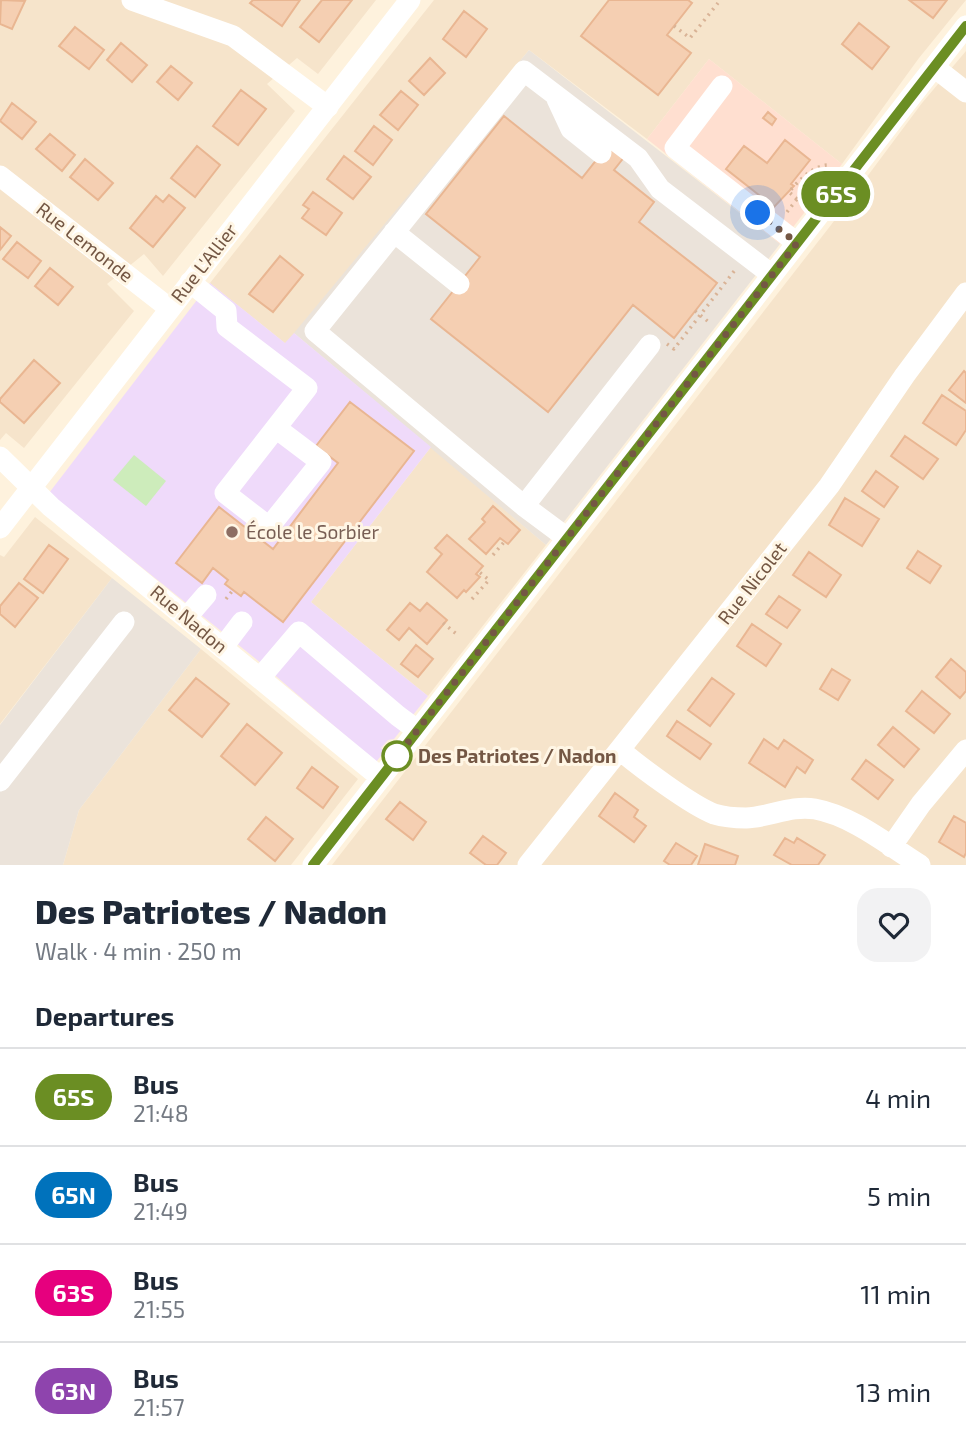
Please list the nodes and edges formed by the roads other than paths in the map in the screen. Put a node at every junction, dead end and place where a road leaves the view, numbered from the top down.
1 (132, 0) edge
2 (410, 0) edge
3 (966, 26) edge
4 (934, 68) junction
5 (722, 86) dead end
6 (966, 92) edge
7 (556, 95) junction
8 (328, 107) junction
9 (601, 153) dead end
10 (0, 176) edge
11 (394, 232) junction
12 (797, 243) junction
13 (772, 275) junction
14 (190, 282) junction
15 (459, 284) dead end
16 (966, 293) edge
17 (169, 308) junction
18 (656, 342) road end
19 (276, 428) junction
20 (0, 457) edge
21 (31, 488) junction
22 (524, 506) junction
23 (0, 528) edge
24 (567, 538) junction
25 (206, 595) dead end
26 (187, 617) junction
27 (124, 622) dead end
28 (242, 622) dead end
29 (223, 647) junction
30 (260, 678) junction
31 (417, 730) junction
32 (620, 750) junction
33 (966, 750) edge
34 (380, 778) junction
35 (0, 781) edge
36 (891, 847) junction
37 (915, 864) edge
38 (313, 865) edge
39 (528, 865) edge

1 - 8 street
2 - 8 street, Rue L'Allier
3 - 4 street
4 - 6 street
4 - 12 street
5 - 12 street
7 - 9 street
7 - 11 street
7 - 13 street
8 - 14 street, Rue L'Allier
10 - 17 street, Rue Lemonde
11 - 15 street
11 - 22 street
12 - 13 street
13 - 24 street
14 - 17 street, Rue L'Allier
14 - 19 street
16 - 32 street, Rue Nicolet
17 - 21 street, Rue L'Allier
18 - 22 street
19 - 19 street
20 - 21 street, Rue Nadon
21 - 23 street, Rue L'Allier
21 - 26 street, Rue Nadon
22 - 24 street
24 - 31 street
25 - 26 street
26 - 29 street, Rue Nadon
27 - 35 street
28 - 29 street
29 - 30 street, Rue Nadon
30 - 31 street
30 - 34 street, Rue Nadon
31 - 34 street
32 - 36 street
32 - 39 street, Rue Nicolet
33 - 36 street
34 - 38 street
36 - 37 street

